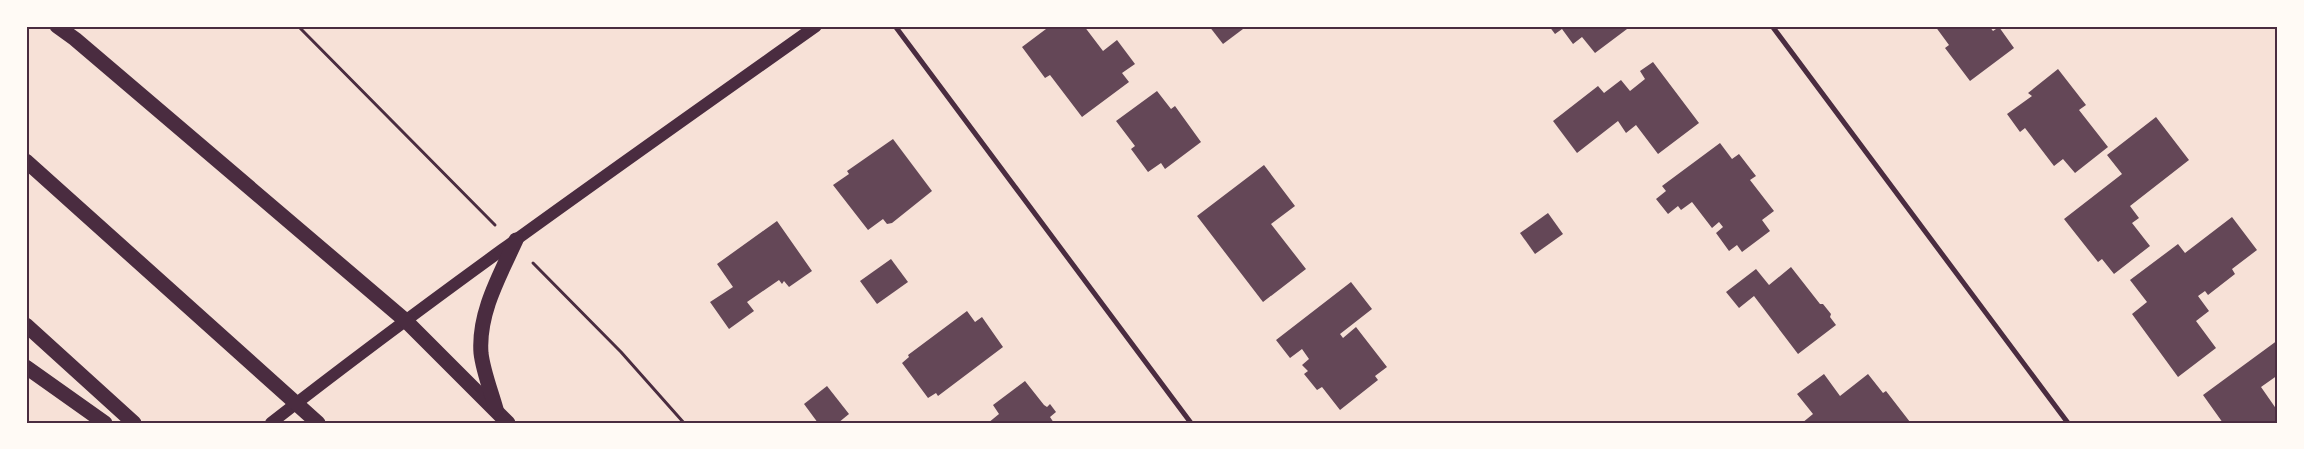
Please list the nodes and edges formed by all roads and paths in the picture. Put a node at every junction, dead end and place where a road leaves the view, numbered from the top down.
1 (57, 26) edge
2 (298, 26) edge
3 (816, 26) edge
4 (895, 26) edge
5 (1772, 26) edge
6 (26, 161) edge
7 (502, 232) dead end
8 (516, 240) junction
9 (530, 260) dead end
10 (406, 321) junction
11 (26, 325) edge
12 (26, 367) edge
13 (496, 411) junction
14 (105, 423) edge
15 (134, 423) edge
16 (271, 423) edge
17 (318, 423) edge
18 (508, 423) edge
19 (684, 423) edge
20 (1191, 423) edge
21 (2068, 423) edge

1 - 10 highway
2 - 7 path
3 - 8 main road
4 - 20 street
5 - 21 street
6 - 17 highway
8 - 10 main road
8 - 13 highway
9 - 19 path
10 - 13 highway
10 - 16 main road
11 - 15 highway
12 - 14 highway
13 - 18 highway

